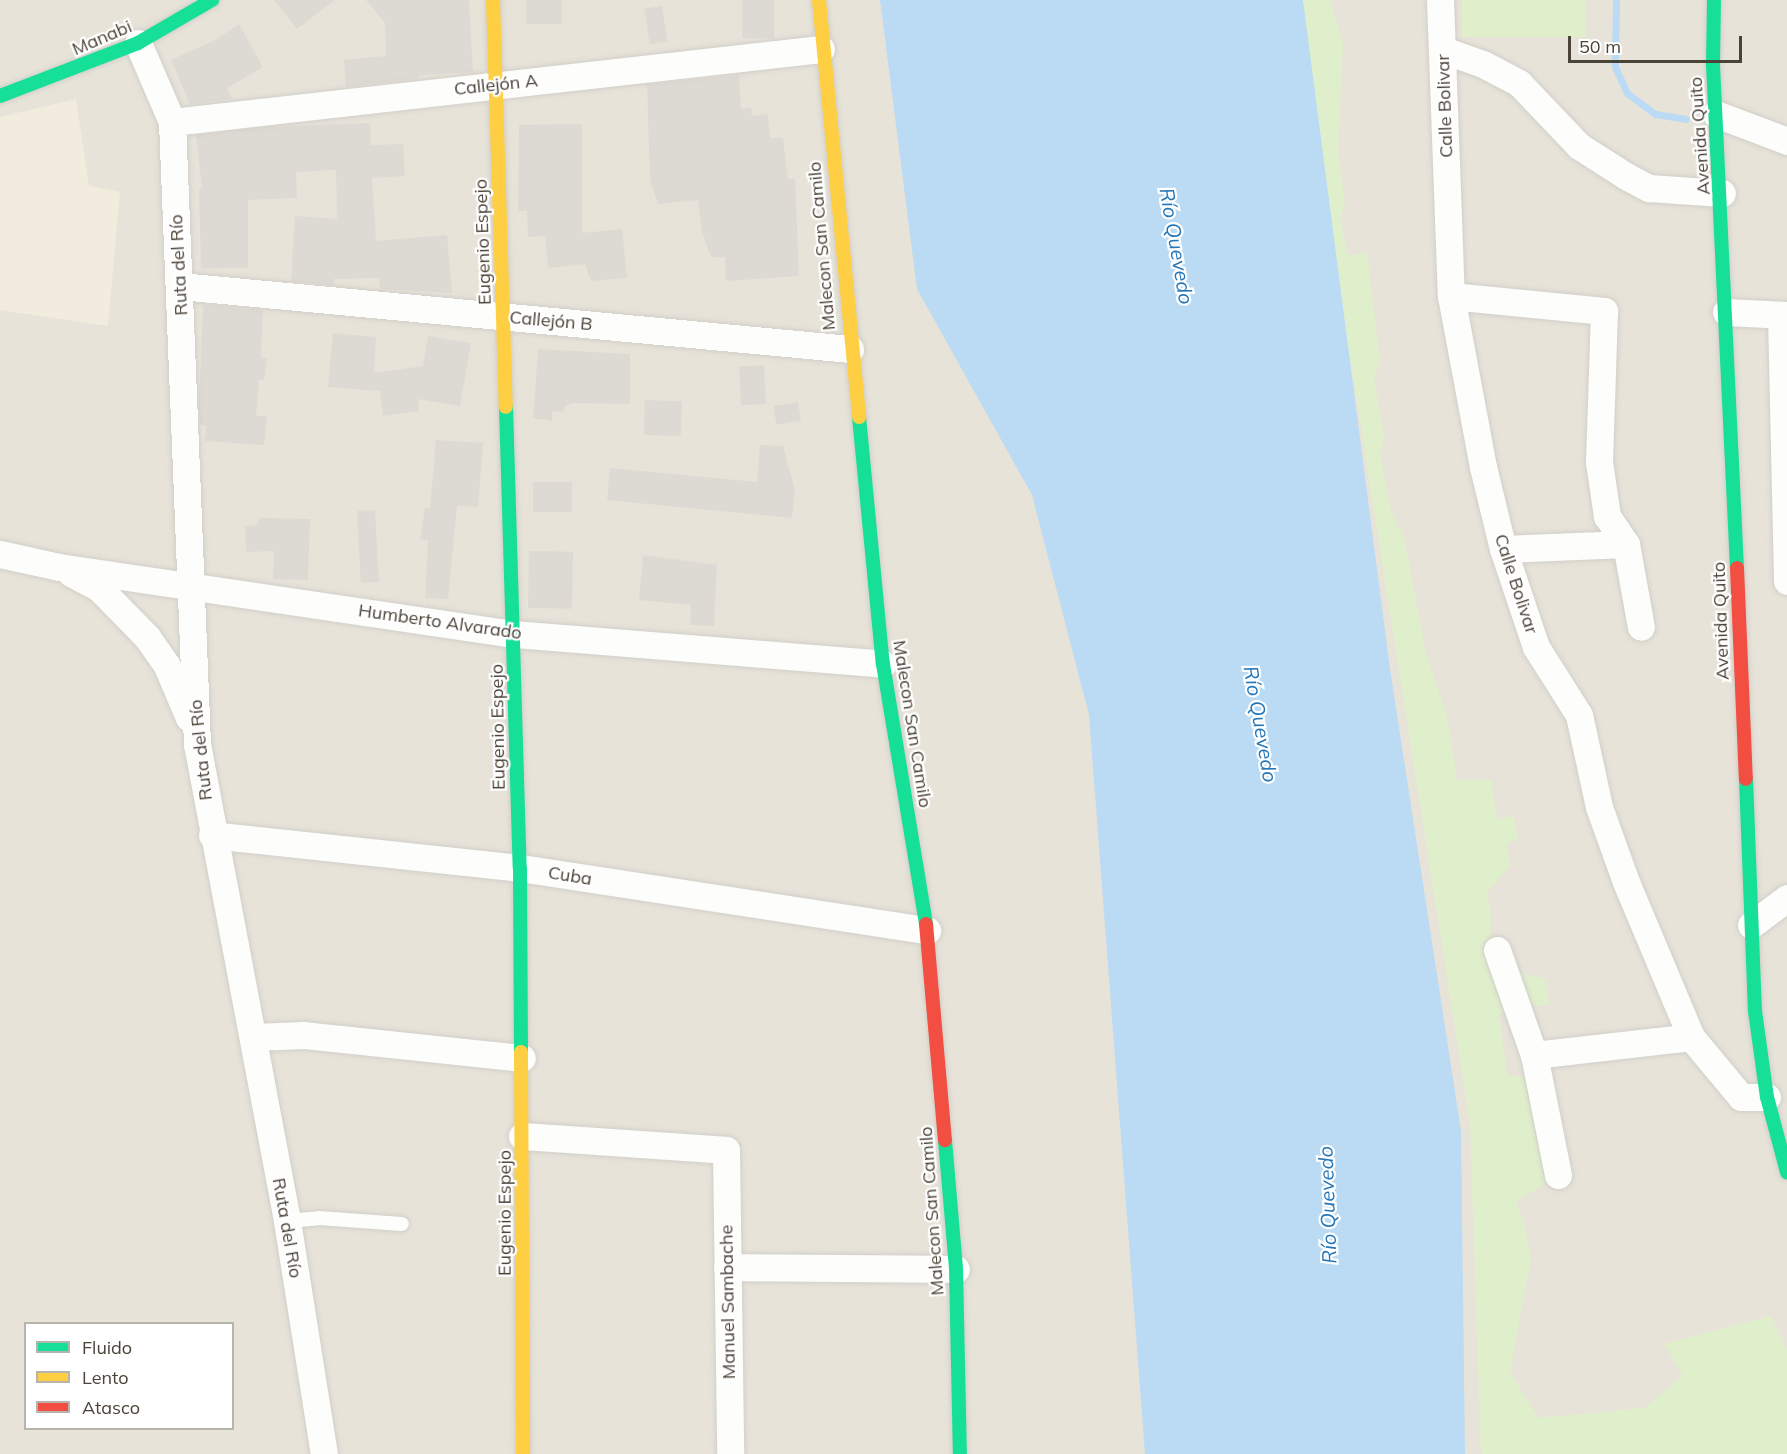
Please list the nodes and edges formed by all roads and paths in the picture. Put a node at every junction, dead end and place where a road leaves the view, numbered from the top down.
1 (212, 0) edge
2 (493, 0) edge
3 (819, 0) edge
4 (1440, 0) edge
5 (1700, 0) edge
6 (1714, 0) edge
7 (138, 43) junction
8 (821, 49) junction
9 (1443, 50) junction
10 (1713, 65) junction
11 (497, 86) junction
12 (0, 96) edge
13 (1716, 114) junction
14 (172, 122) junction
15 (1787, 141) edge
16 (1722, 193) junction
17 (180, 286) junction
18 (1451, 296) junction
19 (1726, 312) junction
20 (1784, 315) edge
21 (503, 317) junction
22 (850, 349) junction
23 (1626, 544) junction
24 (1503, 549) junction
25 (0, 554) edge
26 (59, 567) junction
27 (1787, 580) edge
28 (190, 585) junction
29 (1641, 627) dead end
30 (514, 634) junction
31 (883, 664) junction
32 (197, 744) junction
33 (212, 836) junction
34 (519, 868) junction
35 (1787, 897) edge
36 (1751, 925) junction
37 (927, 930) junction
38 (1497, 950) dead end
39 (253, 1037) junction
40 (1691, 1037) junction
41 (1534, 1055) junction
42 (522, 1058) junction
43 (1767, 1097) junction
44 (522, 1136) junction
45 (1787, 1172) edge
46 (1558, 1175) dead end
47 (287, 1221) junction
48 (402, 1224) dead end
49 (728, 1267) junction
50 (956, 1269) junction
51 (324, 1454) edge
52 (523, 1454) edge
53 (730, 1454) edge
54 (960, 1454) edge

1 - 7 main road, Manabi
2 - 11 main road, Eugenio Espejo
3 - 8 main road, Malecon San Camilo
4 - 9 street, Calle Bolivar
5 - 10 main road, Avenida Quito
6 - 10 main road, Avenida Quito
7 - 12 main road, Manabi
7 - 14 street, Ruta del Río
8 - 11 street, Callejón A
8 - 22 main road, Malecon San Camilo
9 - 16 street
9 - 18 street, Calle Bolivar
10 - 13 main road, Avenida Quito
11 - 14 street, Callejón A
11 - 21 main road, Eugenio Espejo
13 - 15 street
13 - 16 main road, Avenida Quito
14 - 17 street, Ruta del Río
16 - 19 main road, Avenida Quito
17 - 21 street, Callejón B
17 - 28 street, Ruta del Río
18 - 23 street
18 - 24 street, Calle Bolivar
19 - 20 street
19 - 36 main road, Avenida Quito
20 - 27 street
21 - 22 street, Callejón B
21 - 30 main road, Eugenio Espejo
22 - 31 main road, Malecon San Camilo
23 - 24 street
23 - 29 street
24 - 40 street, Calle Bolivar
25 - 26 street, Humberto Alvarado
26 - 28 street, Humberto Alvarado
26 - 32 street
28 - 30 street, Humberto Alvarado
28 - 32 street, Ruta del Río
30 - 31 street, Humberto Alvarado
30 - 34 main road, Eugenio Espejo
31 - 37 main road, Malecon San Camilo
32 - 33 street, Ruta del Río
33 - 34 street, Cuba
33 - 39 street, Ruta del Río
34 - 37 street, Cuba
34 - 42 main road, Eugenio Espejo
35 - 36 street
36 - 43 main road, Avenida Quito
37 - 50 main road, Malecon San Camilo
38 - 41 street
39 - 42 street
39 - 47 street, Ruta del Río
40 - 41 street
40 - 43 street, Calle Bolivar
41 - 46 street
42 - 44 main road, Eugenio Espejo
43 - 45 main road, Avenida Quito
44 - 49 street, Manuel Sambache
44 - 52 main road, Eugenio Espejo
47 - 48 lane
47 - 51 street, Ruta del Río
49 - 50 street
49 - 53 street, Manuel Sambache
50 - 54 main road, Malecon San Camilo

